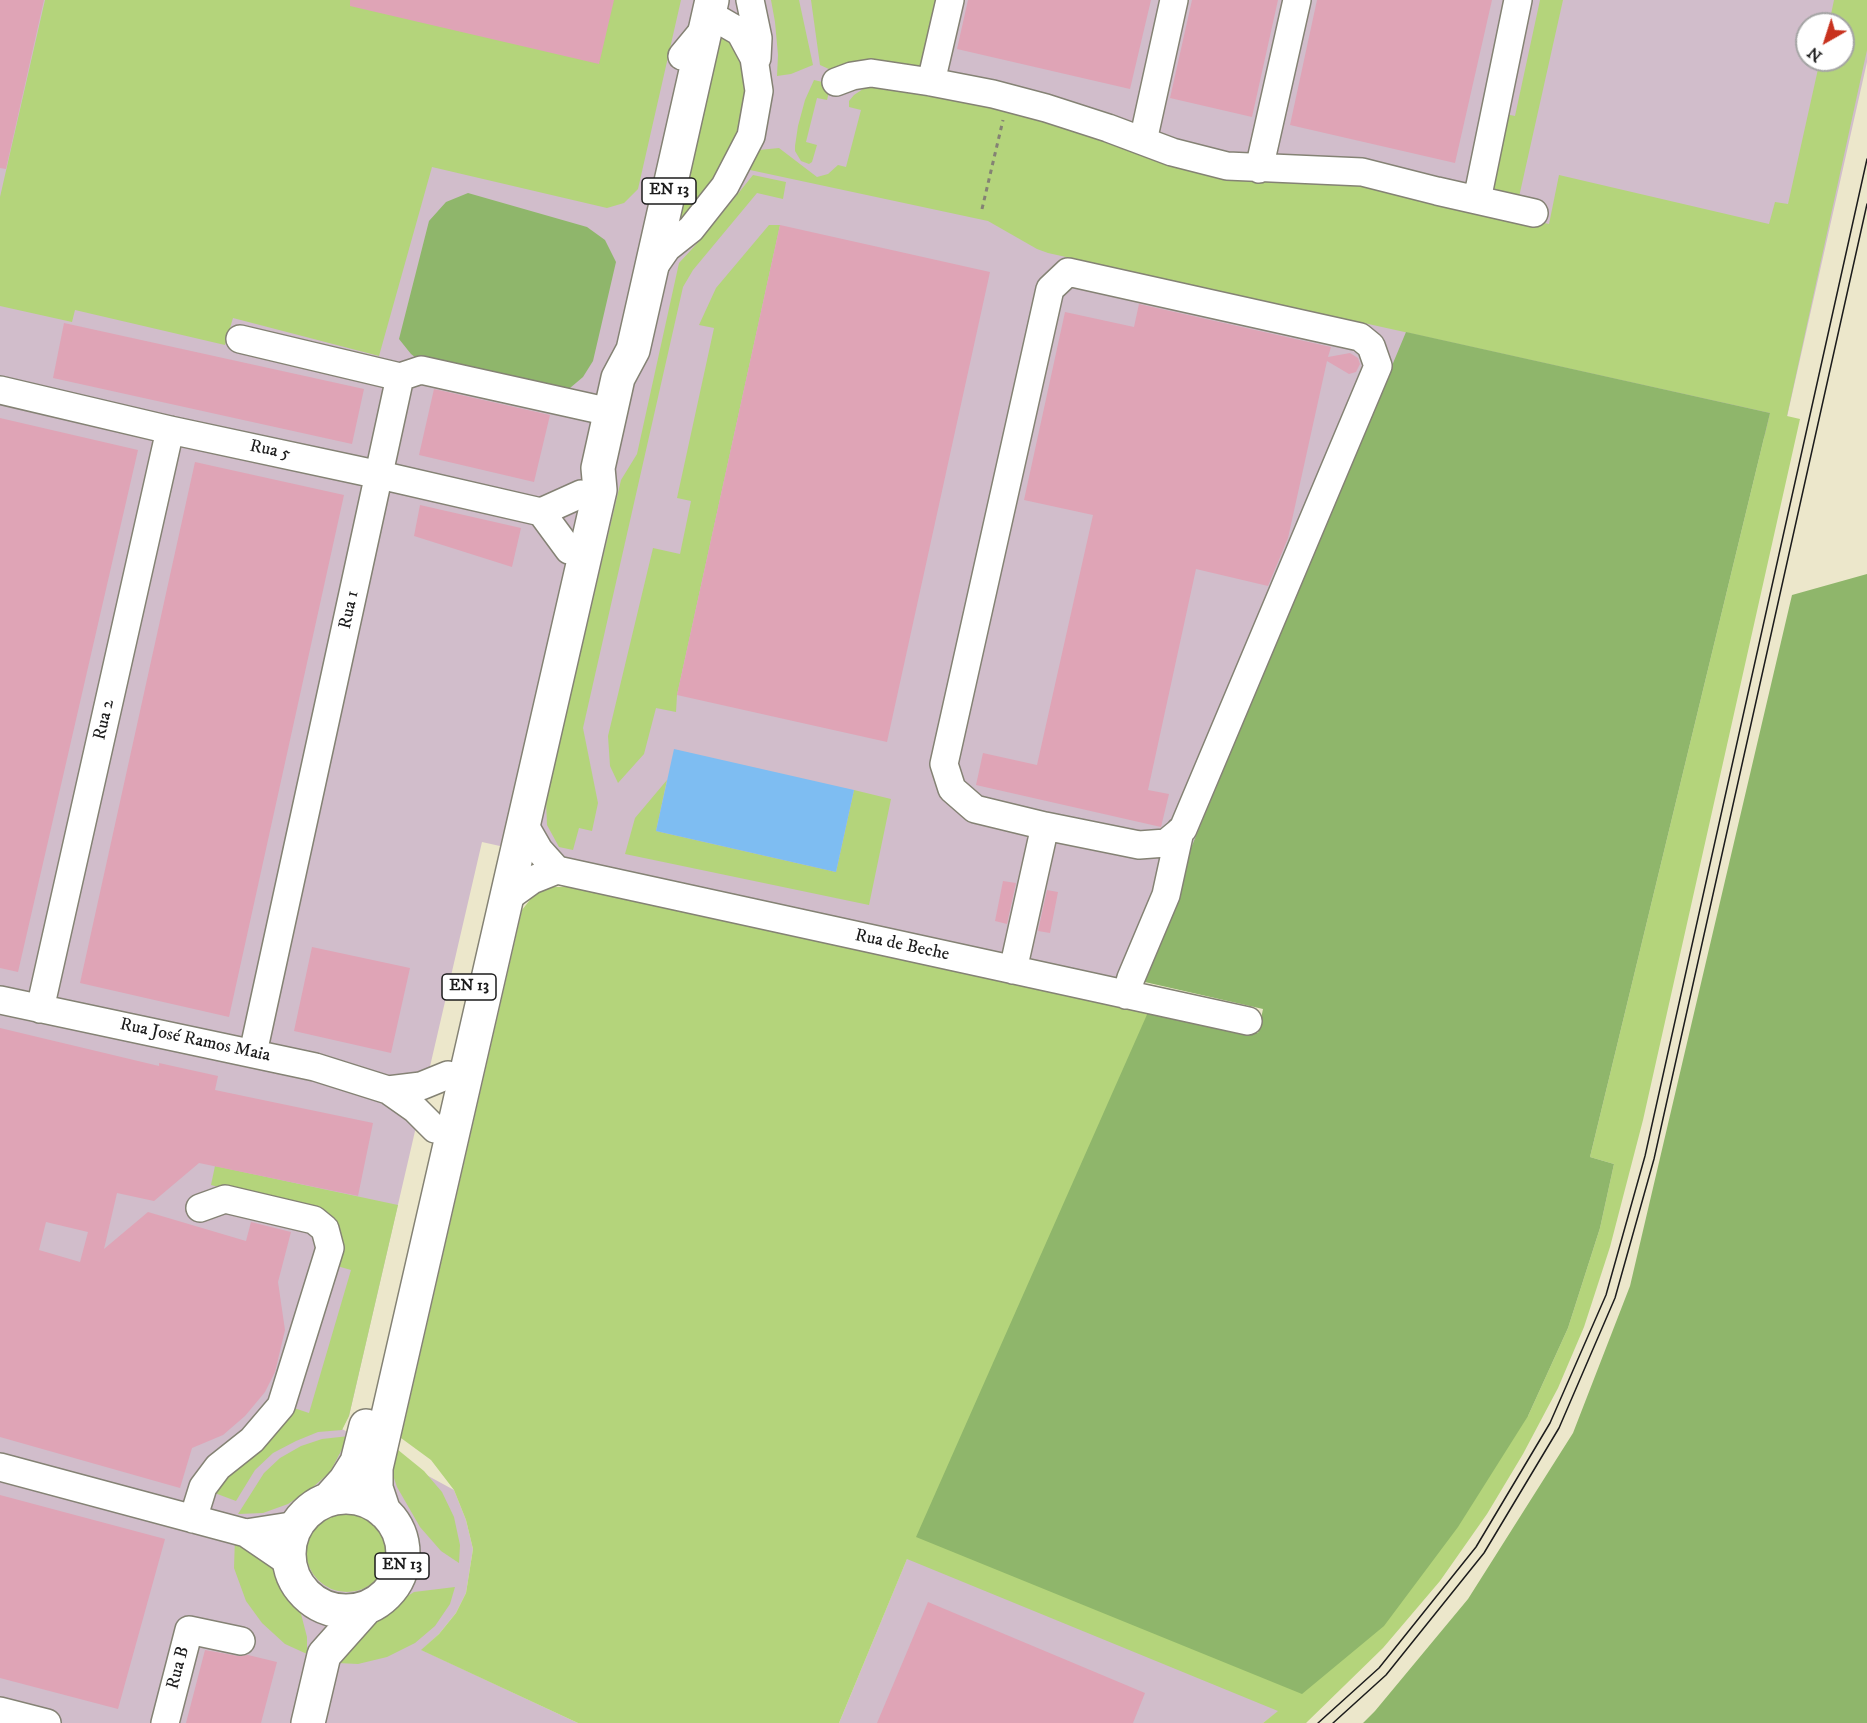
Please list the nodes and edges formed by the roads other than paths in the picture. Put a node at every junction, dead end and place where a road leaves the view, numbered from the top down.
1 (750, 0) edge
2 (950, 0) edge
3 (1174, 0) edge
4 (1297, 0) edge
5 (1518, 0) edge
6 (704, 9) edge
7 (757, 79) junction
8 (836, 82) dead end
9 (931, 82) junction
10 (1143, 141) junction
11 (1259, 169) junction
12 (1477, 200) junction
13 (1534, 213) dead end
14 (650, 272) junction
15 (240, 339) dead end
16 (400, 377) junction
17 (618, 378) junction
18 (0, 390) edge
19 (610, 412) junction
20 (170, 430) junction
21 (380, 475) junction
22 (590, 481) junction
23 (541, 512) junction
24 (569, 550) junction
25 (524, 824) junction
26 (1046, 826) junction
27 (1180, 831) junction
28 (557, 870) junction
29 (507, 898) junction
30 (1013, 970) junction
31 (1126, 995) junction
32 (0, 1000) edge
33 (40, 1010) junction
34 (1248, 1021) dead end
35 (253, 1053) junction
36 (448, 1075) junction
37 (388, 1090) junction
38 (435, 1129) junction
39 (200, 1208) dead end
40 (418, 1283) junction
41 (0, 1467) edge
42 (328, 1500) junction
43 (384, 1512) junction
44 (193, 1519) junction
45 (297, 1525) junction
46 (246, 1533) junction
47 (290, 1563) junction
48 (309, 1597) junction
49 (364, 1608) junction
50 (241, 1641) dead end
51 (324, 1655) junction
52 (0, 1711) edge
53 (47, 1723) edge
54 (165, 1723) edge
55 (309, 1723) edge

1 - 7 street
2 - 9 street
3 - 10 street
4 - 11 street
5 - 12 street
6 - 7 street
6 - 14 main road, EN 13
6 - 17 main road, EN 13
7 - 14 street
8 - 9 street
9 - 10 street
10 - 11 street
11 - 12 street
12 - 13 street
14 - 17 main road, EN 13
15 - 16 street
16 - 19 street
16 - 21 street, Rua 1
17 - 19 main road, EN 13
18 - 20 street, Rua 5
19 - 22 main road, EN 13
20 - 21 street, Rua 5
20 - 33 street, Rua 2
21 - 23 street, Rua 5
21 - 35 street, Rua 1
22 - 23 street
22 - 24 main road, EN 13
22 - 25 main road, EN 13
23 - 24 street
24 - 36 main road, EN 13
25 - 28 street
25 - 29 main road, EN 13
26 - 27 street
26 - 27 street
26 - 30 street
27 - 31 street
28 - 29 street
28 - 30 street, Rua de Beche
29 - 40 main road, EN 13
30 - 31 street, Rua de Beche
31 - 34 street, Rua de Beche
32 - 33 street, Rua José Ramos Maia
33 - 35 street, Rua José Ramos Maia
35 - 37 street, Rua José Ramos Maia
36 - 37 street, Rua José Ramos Maia
36 - 38 main road, EN 13
37 - 38 street, Rua José Ramos Maia
38 - 40 main road
38 - 42 main road, EN 13
39 - 44 street
40 - 43 main road, EN 13
41 - 44 street
42 - 43 main road
42 - 45 main road, EN 13
43 - 49 main road, EN 13
44 - 46 street
45 - 46 street
45 - 47 main road
46 - 47 street
47 - 48 main road, EN 13
48 - 49 main road
48 - 51 main road, EN 13
49 - 51 main road, EN 13
50 - 54 street, Rua B
51 - 55 main road, EN 13
52 - 53 street

